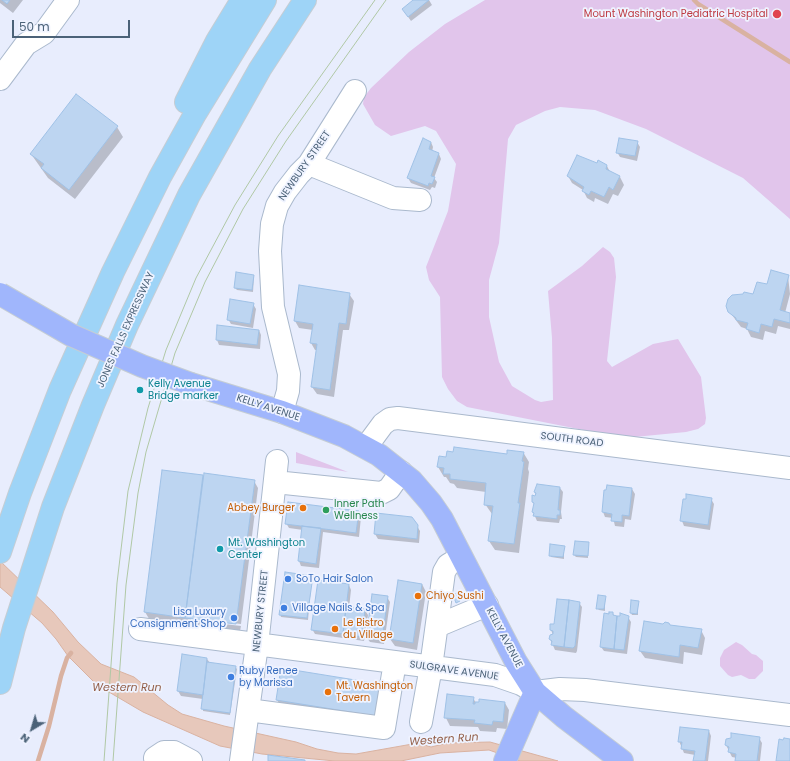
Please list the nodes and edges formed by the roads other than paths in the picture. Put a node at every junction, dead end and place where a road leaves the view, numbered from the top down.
1 (68, 0) edge
2 (242, 0) edge
3 (265, 0) edge
4 (305, 0) edge
5 (0, 79) edge
6 (355, 91) dead end
7 (309, 164) junction
8 (420, 200) dead end
9 (134, 229) junction
10 (0, 294) edge
11 (282, 412) junction
12 (366, 447) junction
13 (277, 461) dead end
14 (790, 468) edge
15 (401, 472) junction
16 (275, 482) junction
17 (2, 545) edge
18 (461, 557) junction
19 (487, 605) junction
20 (437, 626) junction
21 (140, 630) dead end
22 (257, 645) junction
23 (395, 662) junction
24 (431, 667) junction
25 (0, 683) edge
26 (536, 692) junction
27 (790, 715) edge
28 (248, 717) junction
29 (421, 722) dead end
30 (242, 757) edge
31 (155, 758) dead end
32 (191, 761) edge
33 (505, 761) edge
34 (622, 761) edge

1 - 5 street
2 - 9 highway
3 - 9 highway
4 - 25 highway, JONES FALLS EXPRESSWAY
6 - 7 street, NEWBURY STREET
7 - 8 street
7 - 11 street, NEWBURY STREET
9 - 17 highway
10 - 11 main road, KELLY AVENUE, bridge
11 - 12 main road, KELLY AVENUE
12 - 14 street, SOUTH ROAD
12 - 15 main road, KELLY AVENUE
13 - 16 street, NEWBURY STREET
15 - 16 street
15 - 18 main road, KELLY AVENUE
16 - 22 street, NEWBURY STREET
18 - 19 main road, KELLY AVENUE
18 - 20 street
19 - 20 street
19 - 26 main road, KELLY AVENUE
20 - 24 street
21 - 22 street, SULGRAVE AVENUE
22 - 23 street, SULGRAVE AVENUE
22 - 28 street, NEWBURY STREET
23 - 24 street, SULGRAVE AVENUE
23 - 28 street
24 - 26 street, SULGRAVE AVENUE
24 - 29 street
26 - 27 street
26 - 33 main road
26 - 34 main road, KELLY AVENUE
28 - 30 street, NEWBURY STREET
31 - 32 street

